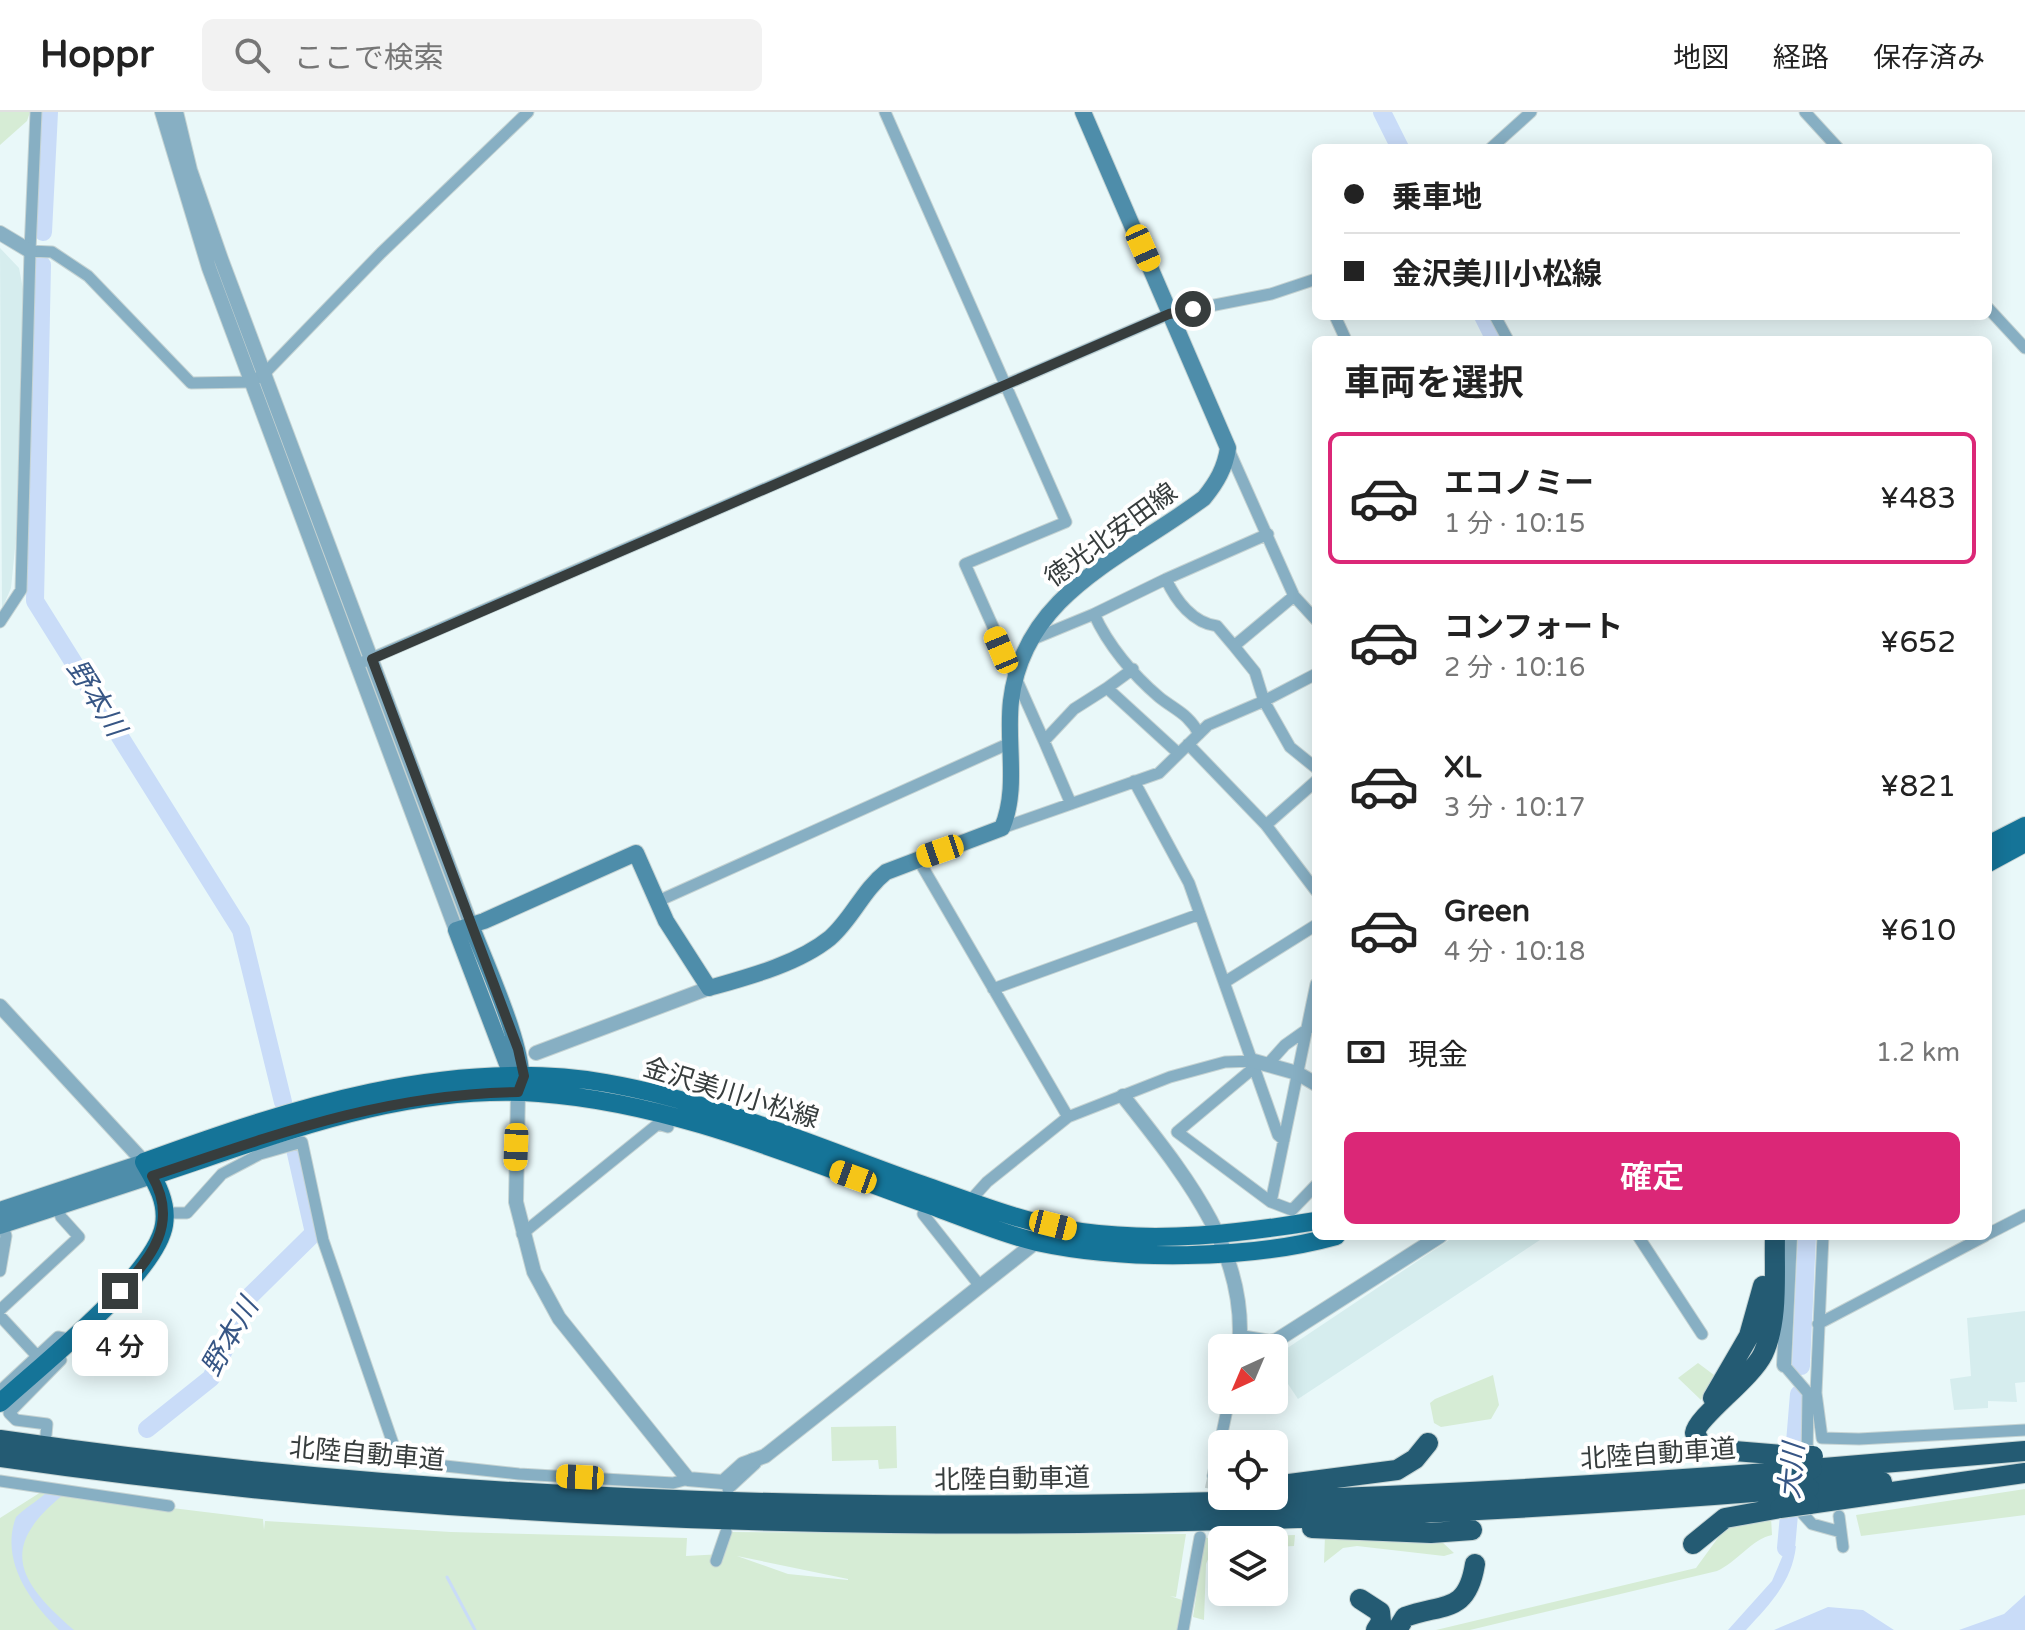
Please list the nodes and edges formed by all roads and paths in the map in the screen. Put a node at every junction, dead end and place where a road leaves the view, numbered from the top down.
1 (36, 112) edge
2 (162, 112) edge
3 (176, 112) edge
4 (528, 112) edge
5 (885, 112) edge
6 (1083, 112) edge
7 (1531, 112) edge
8 (1805, 112) edge
9 (1495, 144) edge
10 (1834, 144) edge
11 (0, 233) edge
12 (30, 251) junction
13 (1312, 280) edge
14 (1992, 312) edge
15 (1169, 314) junction
16 (2025, 348) edge
17 (257, 378) junction
18 (1006, 383) junction
19 (1228, 448) junction
20 (1268, 534) junction
21 (1166, 579) junction
22 (1294, 596) junction
23 (1094, 614) junction
24 (1312, 616) edge
25 (1, 620) edge
26 (1029, 641) junction
27 (1234, 646) junction
28 (372, 659) junction
29 (356, 665) junction
30 (1133, 669) junction
31 (1312, 676) edge
32 (1014, 678) junction
33 (1107, 688) junction
34 (1264, 701) junction
35 (1199, 734) junction
36 (1044, 741) junction
37 (1010, 743) junction
38 (1188, 744) junction
39 (1178, 753) junction
40 (1312, 759) edge
41 (1134, 781) junction
42 (1312, 785) edge
43 (1071, 804) junction
44 (1266, 825) junction
45 (2025, 826) edge
46 (1002, 828) junction
47 (1992, 843) edge
48 (2025, 843) edge
49 (918, 859) junction
50 (1992, 861) edge
51 (1312, 886) edge
52 (656, 902) junction
53 (1200, 914) junction
54 (464, 927) junction
55 (1312, 928) edge
56 (1225, 982) junction
57 (709, 988) junction
58 (993, 989) junction
59 (2, 1012) edge
60 (1311, 1026) edge
61 (536, 1053) dead end
62 (1259, 1064) junction
63 (1297, 1073) junction
64 (518, 1082) junction
65 (1312, 1082) edge
66 (1123, 1096) junction
67 (1068, 1117) junction
68 (668, 1127) dead end
69 (1177, 1132) junction
70 (1284, 1140) junction
71 (1161, 1145) junction
72 (148, 1169) junction
73 (1312, 1189) edge
74 (969, 1202) junction
75 (1271, 1202) junction
76 (58, 1208) junction
77 (164, 1213) junction
78 (923, 1214) dead end
79 (2025, 1215) edge
80 (1, 1221) edge
81 (1312, 1222) edge
82 (1992, 1232) edge
83 (522, 1234) junction
84 (1312, 1238) edge
85 (1434, 1240) edge
86 (1641, 1240) edge
87 (1767, 1240) edge
88 (1775, 1240) edge
89 (1790, 1240) edge
90 (1823, 1240) edge
91 (1977, 1240) edge
92 (1036, 1242) junction
93 (1224, 1244) junction
94 (0, 1271) edge
95 (980, 1286) junction
96 (0, 1310) edge
97 (0, 1316) edge
98 (1818, 1324) junction
99 (1239, 1334) edge
100 (1286, 1334) edge
101 (1702, 1334) dead end
102 (69, 1339) junction
103 (38, 1357) junction
104 (1784, 1365) joint
105 (0, 1391) edge
106 (1812, 1393) junction
107 (0, 1403) edge
108 (1690, 1413) dead end
109 (2025, 1430) edge
110 (46, 1435) dead end
111 (0, 1440) edge
112 (1428, 1443) dead end
113 (2025, 1449) edge
114 (0, 1457) edge
115 (752, 1459) junction
116 (2025, 1471) edge
117 (40, 1474) dead end
118 (688, 1479) junction
119 (1811, 1479) junction
120 (0, 1481) edge
121 (1782, 1481) junction
122 (1288, 1484) edge
123 (1208, 1486) edge
124 (38, 1487) junction
125 (728, 1489) dead end
126 (169, 1506) dead end
127 (1042, 1514) junction
128 (1839, 1516) dead end
129 (1472, 1530) dead end
130 (726, 1532) dead end
131 (1841, 1532) junction
132 (1200, 1537) dead end
133 (1693, 1544) dead end
134 (1843, 1547) dead end
135 (716, 1561) dead end
136 (1475, 1564) dead end
137 (1360, 1599) dead end
138 (1183, 1630) edge
139 (1376, 1630) edge
140 (1397, 1630) edge

1 - 12 street
2 - 17 street
3 - 17 street
4 - 17 street
5 - 18 street
6 - 15 main road
7 - 9 street
8 - 10 street
11 - 12 street
12 - 17 street
12 - 25 street
13 - 15 street
14 - 16 street
15 - 18 street
15 - 19 main road
17 - 28 street
17 - 29 street
18 - 28 street
18 - 32 street
19 - 20 street
19 - 26 main road, 徳光北安田線
20 - 21 street
20 - 22 street
21 - 23 street
21 - 27 street
22 - 24 street
22 - 27 street
23 - 26 street
23 - 30 street
26 - 32 main road, 徳光北安田線
27 - 34 street
28 - 29 street
28 - 54 street
29 - 54 street
30 - 33 street
30 - 35 street
31 - 34 street
32 - 36 street
32 - 37 main road, 徳光北安田線
33 - 36 street
33 - 39 street
34 - 35 street
34 - 40 street
35 - 38 street
36 - 43 street
37 - 46 main road, 徳光北安田線
37 - 52 street
38 - 39 street
38 - 44 street
39 - 41 street
41 - 43 street
41 - 53 street
42 - 44 street
43 - 46 street
44 - 51 street
45 - 47 main road
46 - 49 main road
48 - 50 main road
49 - 57 main road
49 - 58 street
52 - 54 main road
52 - 57 main road
53 - 56 street
53 - 58 street
54 - 64 main road
55 - 56 street
56 - 62 street
57 - 61 street
58 - 67 street
59 - 72 street
60 - 62 street
60 - 63 street
62 - 63 street
62 - 66 street
62 - 69 street
62 - 70 street
63 - 65 street
63 - 70 street
64 - 72 main road, 金沢美川小松線
64 - 74 main road, 金沢美川小松線
64 - 83 street
64 - 92 main road, 金沢美川小松線
66 - 67 street
66 - 71 street
67 - 74 street
68 - 83 street
69 - 71 street
69 - 75 street
70 - 75 street
71 - 93 street
72 - 76 main road
72 - 77 main road
72 - 80 main road
73 - 75 street
74 - 93 main road, 金沢美川小松線
76 - 80 main road
76 - 96 street
77 - 102 main road
77 - 118 street
78 - 95 street
79 - 82 street
80 - 94 street
81 - 93 main road, 金沢美川小松線
83 - 118 street
84 - 93 main road, 金沢美川小松線
85 - 100 street
86 - 101 street
87 - 108 highway
88 - 121 highway
89 - 104 street
90 - 98 street
91 - 98 street
92 - 93 main road, 金沢美川小松線
92 - 95 street
93 - 99 street
95 - 115 street
97 - 103 street
98 - 106 street
102 - 103 street
102 - 107 main road
102 - 110 street
103 - 105 street
104 - 106 street
106 - 109 street
106 - 131 street
111 - 127 highway, 北陸自動車道
112 - 122 highway
113 - 119 highway, 北陸自動車道
114 - 127 highway, 北陸自動車道
115 - 118 street
115 - 125 street
116 - 119 highway
117 - 124 street
119 - 121 highway, bridge
119 - 121 highway, 北陸自動車道, bridge
120 - 124 street
121 - 127 highway, 北陸自動車道
121 - 133 highway
123 - 127 highway
124 - 126 street
127 - 129 highway
128 - 131 street
130 - 135 street
131 - 134 street
132 - 138 street
136 - 140 highway
137 - 139 highway

